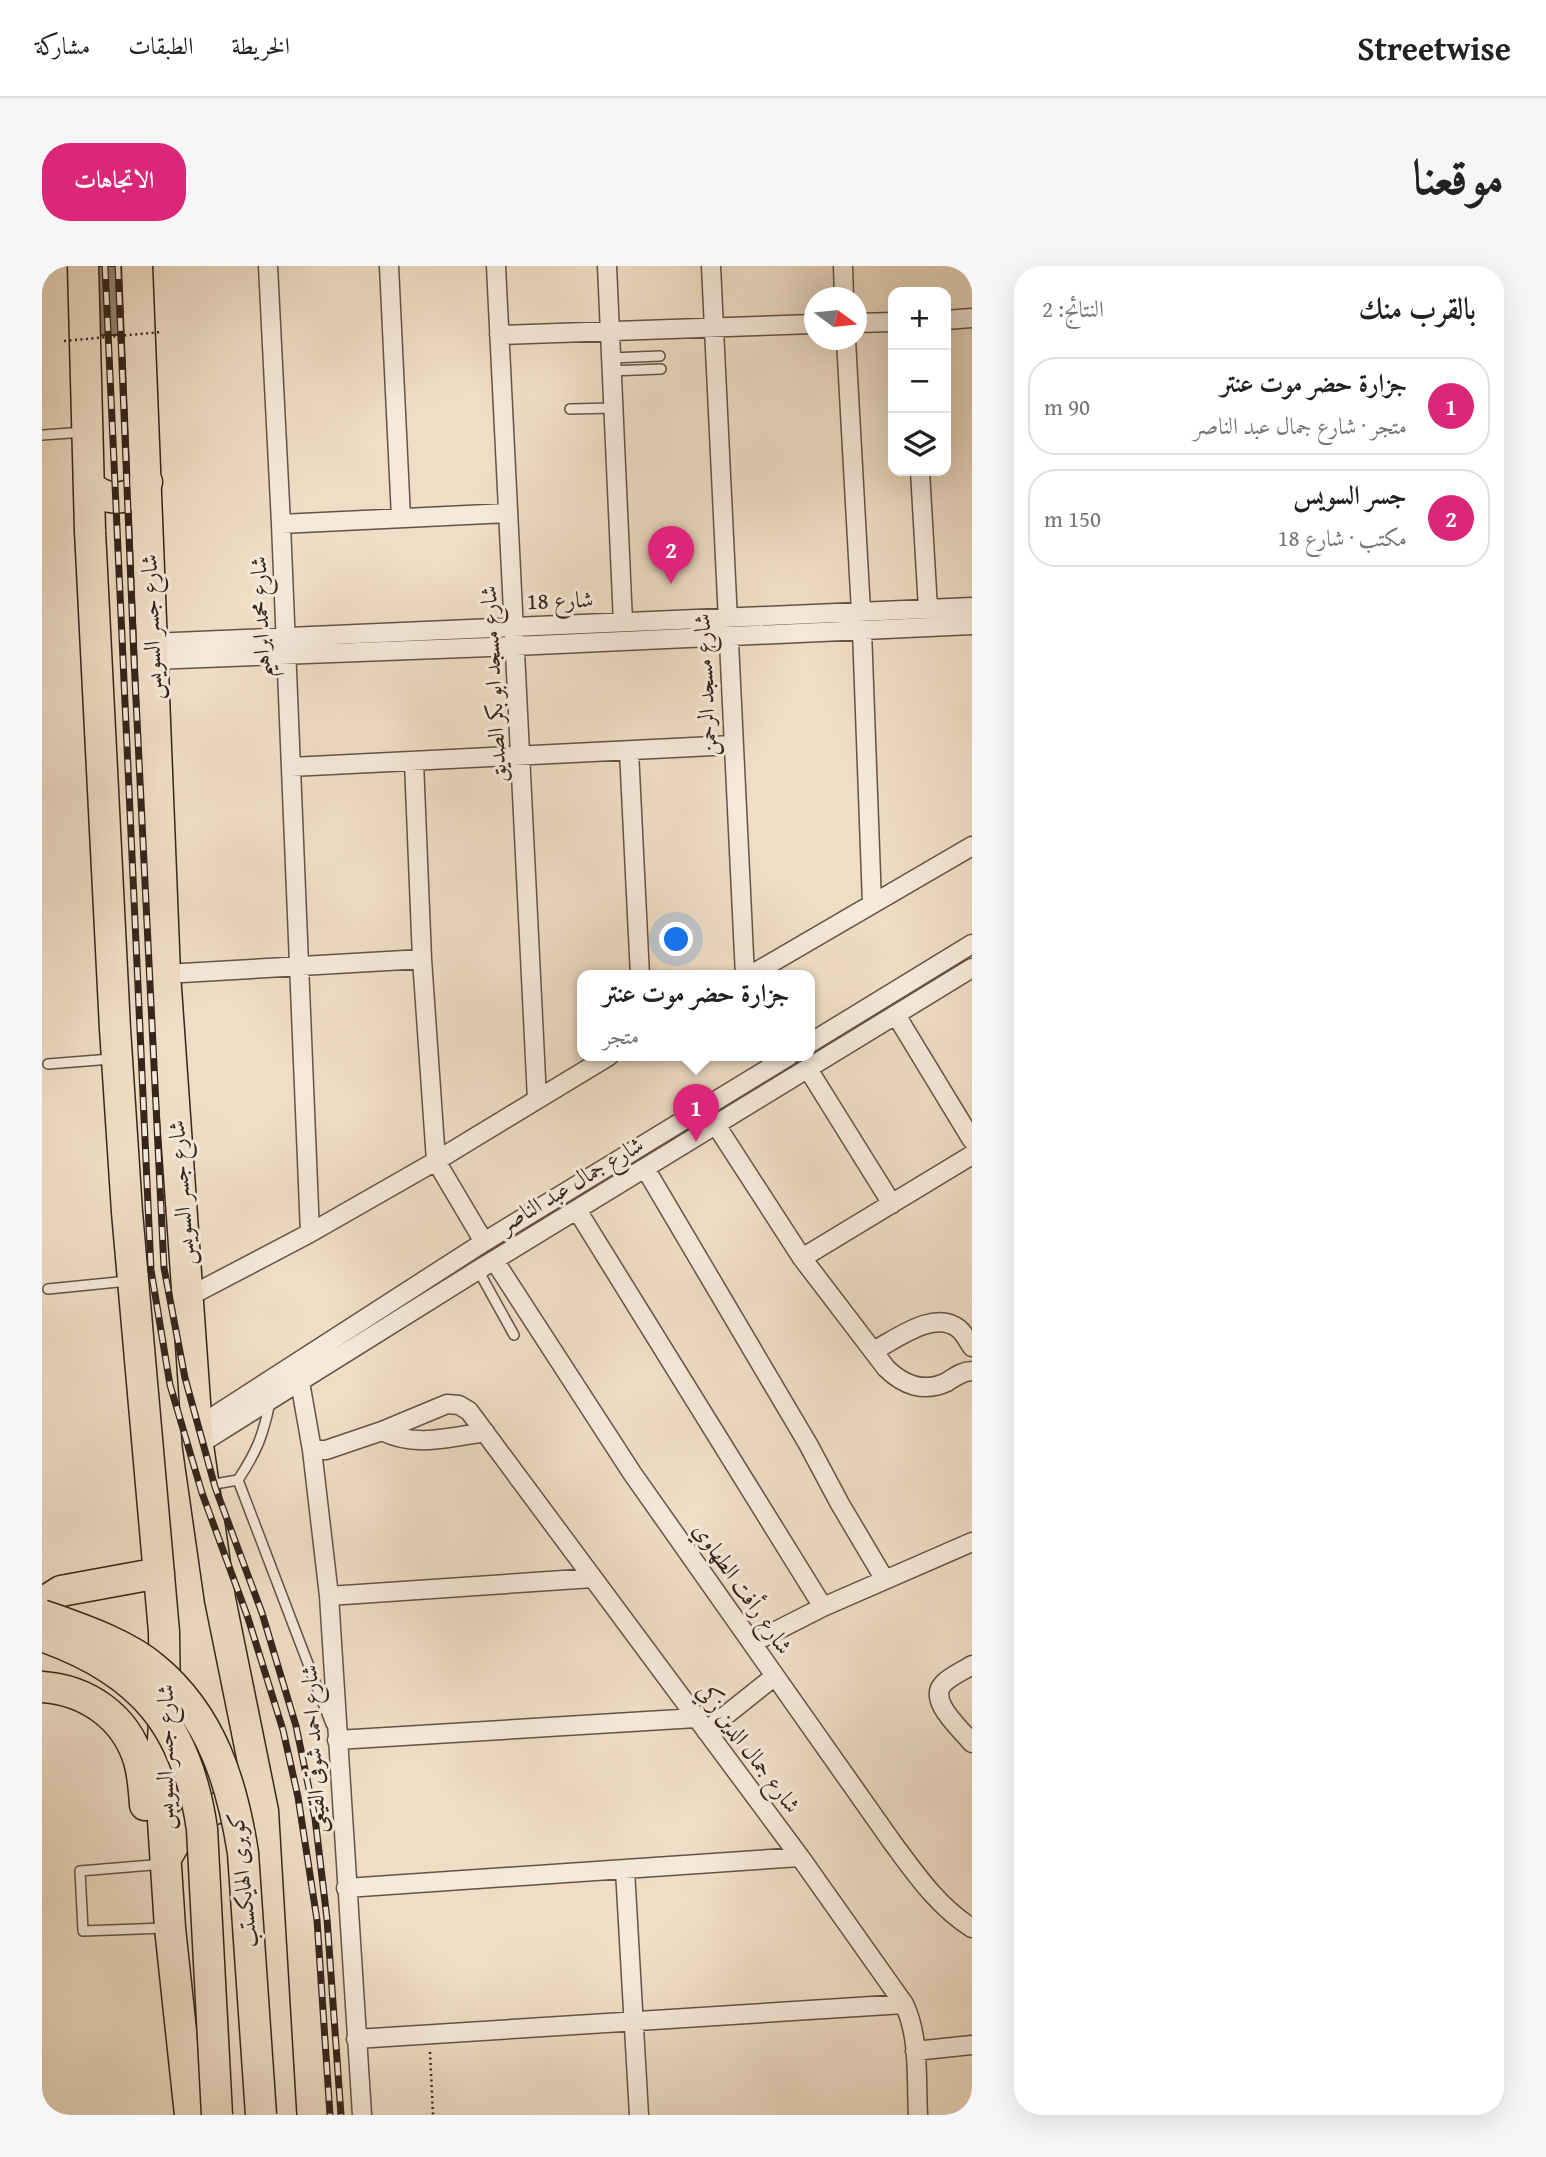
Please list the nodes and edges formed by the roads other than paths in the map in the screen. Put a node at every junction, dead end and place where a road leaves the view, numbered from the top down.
1 (82, 266) edge
2 (137, 266) edge
3 (268, 266) edge
4 (389, 266) edge
5 (496, 266) edge
6 (607, 266) edge
7 (711, 266) edge
8 (843, 266) edge
9 (844, 287) edge
10 (972, 318) edge
11 (951, 320) edge
12 (888, 322) edge
13 (867, 323) edge
14 (804, 324) edge
15 (713, 327) junction
16 (610, 331) junction
17 (499, 335) junction
18 (847, 350) edge
19 (660, 356) dead end
20 (611, 365) junction
21 (661, 369) dead end
22 (613, 408) junction
23 (570, 409) dead end
24 (86, 431) junction
25 (42, 435) edge
26 (920, 476) edge
27 (147, 482) junction
28 (89, 486) junction
29 (508, 513) junction
30 (401, 518) junction
31 (281, 524) junction
32 (149, 527) junction
33 (90, 531) junction
34 (972, 607) edge
35 (928, 608) junction
36 (727, 618) junction
37 (861, 621) junction
38 (622, 622) junction
39 (972, 625) edge
40 (514, 627) junction
41 (728, 636) junction
42 (286, 646) junction
43 (515, 646) junction
44 (151, 651) junction
45 (733, 745) junction
46 (629, 751) junction
47 (521, 756) junction
48 (414, 762) junction
49 (291, 767) junction
50 (972, 846) edge
51 (872, 904) junction
52 (972, 944) edge
53 (422, 959) junction
54 (299, 966) junction
55 (972, 968) edge
56 (640, 970) edge
57 (747, 970) edge
58 (757, 970) edge
59 (166, 974) junction
60 (896, 1015) junction
61 (815, 1040) edge
62 (117, 1058) junction
63 (600, 1061) edge
64 (781, 1061) edge
65 (48, 1064) dead end
66 (808, 1069) junction
67 (537, 1099) junction
68 (716, 1125) junction
69 (972, 1140) edge
70 (972, 1156) edge
71 (436, 1161) junction
72 (645, 1168) junction
73 (892, 1204) junction
74 (577, 1210) junction
75 (310, 1233) junction
76 (484, 1242) junction
77 (802, 1258) junction
78 (494, 1260) junction
79 (478, 1270) junction
80 (133, 1281) junction
81 (48, 1289) dead end
82 (188, 1297) junction
83 (514, 1335) dead end
84 (972, 1347) edge
85 (873, 1351) junction
86 (972, 1371) edge
87 (300, 1382) junction
88 (271, 1399) junction
89 (382, 1432) junction
90 (485, 1432) junction
91 (198, 1436) junction
92 (312, 1450) junction
93 (238, 1480) junction
94 (204, 1487) junction
95 (972, 1542) edge
96 (159, 1573) junction
97 (593, 1578) junction
98 (885, 1580) junction
99 (329, 1596) junction
100 (823, 1607) junction
101 (42, 1609) edge
102 (42, 1615) edge
103 (42, 1636) edge
104 (752, 1643) junction
105 (972, 1665) edge
106 (775, 1676) junction
107 (42, 1687) edge
108 (246, 1723) junction
109 (701, 1724) junction
110 (337, 1740) junction
111 (972, 1742) edge
112 (163, 1743) junction
113 (263, 1811) junction
114 (800, 1857) junction
115 (159, 1861) junction
116 (625, 1870) junction
117 (346, 1888) junction
118 (170, 1919) junction
119 (972, 1928) edge
120 (904, 2004) junction
121 (634, 2022) junction
122 (356, 2039) junction
123 (972, 2045) edge
124 (915, 2051) junction
125 (190, 2115) edge
126 (217, 2115) edge
127 (261, 2115) edge
128 (281, 2115) edge
129 (362, 2115) edge
130 (639, 2115) edge
131 (918, 2115) edge

1 - 24 main road, شارع جسر السويس
2 - 27 main road, شارع جسر السويس
3 - 31 street, شارع محمد ابراهيم
4 - 30 street
5 - 17 street, شارع مسجد ابو بكر الصديق
6 - 16 street
7 - 15 street, شارع مسجد الرحمن
8 - 9 street
10 - 11 street
12 - 13 street
14 - 15 street
15 - 16 street
15 - 36 street, شارع مسجد الرحمن
16 - 17 street
16 - 20 street
17 - 29 street, شارع مسجد ابو بكر الصديق
18 - 37 street
19 - 20 lane
20 - 21 lane
20 - 22 street
22 - 23 lane
22 - 38 street
24 - 25 lane
24 - 28 main road, شارع جسر السويس
26 - 35 street
27 - 28 main road
27 - 32 main road, شارع جسر السويس
28 - 33 main road, شارع جسر السويس
29 - 30 street
29 - 40 street, شارع مسجد ابو بكر الصديق
30 - 31 street
31 - 42 street, شارع محمد ابراهيم
32 - 33 main road
32 - 44 main road, شارع جسر السويس
33 - 62 main road, شارع جسر السويس
34 - 35 street, شارع 18
35 - 37 street, شارع 18
36 - 37 street, شارع 18
36 - 38 street, شارع 18
36 - 41 street, شارع مسجد الرحمن
37 - 39 street, شارع 18
37 - 41 street, شارع 18
37 - 51 street
38 - 40 street, شارع 18
40 - 42 street, شارع 18
40 - 43 street, شارع مسجد ابو بكر الصديق
41 - 43 street, شارع 18
41 - 45 street, شارع مسجد الرحمن
42 - 43 street, شارع 18
42 - 44 street, شارع 18
42 - 49 street, شارع محمد ابراهيم
43 - 47 street, شارع مسجد ابو بكر الصديق
44 - 59 main road, شارع جسر السويس
45 - 46 street
45 - 57 street, شارع مسجد الرحمن
46 - 47 street
46 - 56 street
47 - 48 street
47 - 67 street, شارع مسجد ابو بكر الصديق
48 - 49 street
48 - 53 street
49 - 54 street, شارع محمد ابراهيم
50 - 51 street
51 - 58 street
52 - 61 street
53 - 54 street
53 - 71 street
54 - 59 street
54 - 75 street, شارع محمد ابراهيم
55 - 60 street, شارع جمال عبد الناصر
59 - 82 main road, شارع جسر السويس
60 - 66 street, شارع جمال عبد الناصر
60 - 69 street
62 - 65 lane
62 - 80 main road, شارع جسر السويس
63 - 67 street
64 - 76 street, شارع جمال عبد الناصر
66 - 68 street, شارع جمال عبد الناصر
66 - 73 street
67 - 71 street
68 - 72 street, شارع جمال عبد الناصر
68 - 77 street
70 - 73 street
71 - 75 street
71 - 76 street
72 - 74 street, شارع جمال عبد الناصر
72 - 98 street
73 - 77 street
74 - 78 street, شارع جمال عبد الناصر
74 - 100 street
75 - 82 street
76 - 91 street, شارع جمال عبد الناصر
77 - 85 street
78 - 79 street, شارع جمال عبد الناصر
78 - 104 street, شارع رأفت الطهاوي
79 - 83 lane
79 - 87 street, شارع جمال عبد الناصر
80 - 81 lane
80 - 96 main road, شارع جسر السويس
82 - 91 main road, شارع جسر السويس
84 - 85 street
85 - 86 street
87 - 88 street, شارع جمال عبد الناصر
87 - 92 street, شارع احمد شوقى القيعى
88 - 91 street, شارع جمال عبد الناصر
88 - 93 lane
89 - 90 street
89 - 90 street, شارع جمال الدين زكي
89 - 92 street, شارع جمال الدين زكي
90 - 97 street, شارع جمال الدين زكي
91 - 94 main road, شارع جسر السويس
92 - 99 street, شارع احمد شوقى القيعى
93 - 94 lane
93 - 110 lane
94 - 108 main road, شارع جسر السويس
95 - 98 street
96 - 101 main road
96 - 112 main road, شارع جسر السويس
97 - 99 street
97 - 109 street, شارع جمال الدين زكي
98 - 100 street
99 - 110 street, شارع احمد شوقى القيعى
100 - 104 street
102 - 127 main road, كوبرى الهايكستب, bridge
103 - 126 main road, كوبرى الهايكستب, bridge
104 - 106 street, شارع رأفت الطهاوي
105 - 111 street
106 - 109 street
106 - 119 street, شارع رأفت الطهاوي
107 - 115 main road
108 - 112 main road
108 - 113 main road, شارع جسر السويس
109 - 110 street
109 - 114 street, شارع جمال الدين زكي
110 - 117 street, شارع احمد شوقى القيعى
112 - 115 main road, شارع جسر السويس
113 - 115 main road
113 - 128 main road, شارع جسر السويس
114 - 116 street
114 - 120 street, شارع جمال الدين زكي
115 - 118 main road, شارع جسر السويس
115 - 118 lane
116 - 117 street
116 - 121 street
117 - 122 street, شارع احمد شوقى القيعى
118 - 125 main road, شارع جسر السويس
120 - 121 street
120 - 124 street, شارع جمال الدين زكي
121 - 122 street
121 - 130 street
122 - 129 street, شارع احمد شوقى القيعى
123 - 124 street
124 - 131 street, شارع جمال الدين زكي

